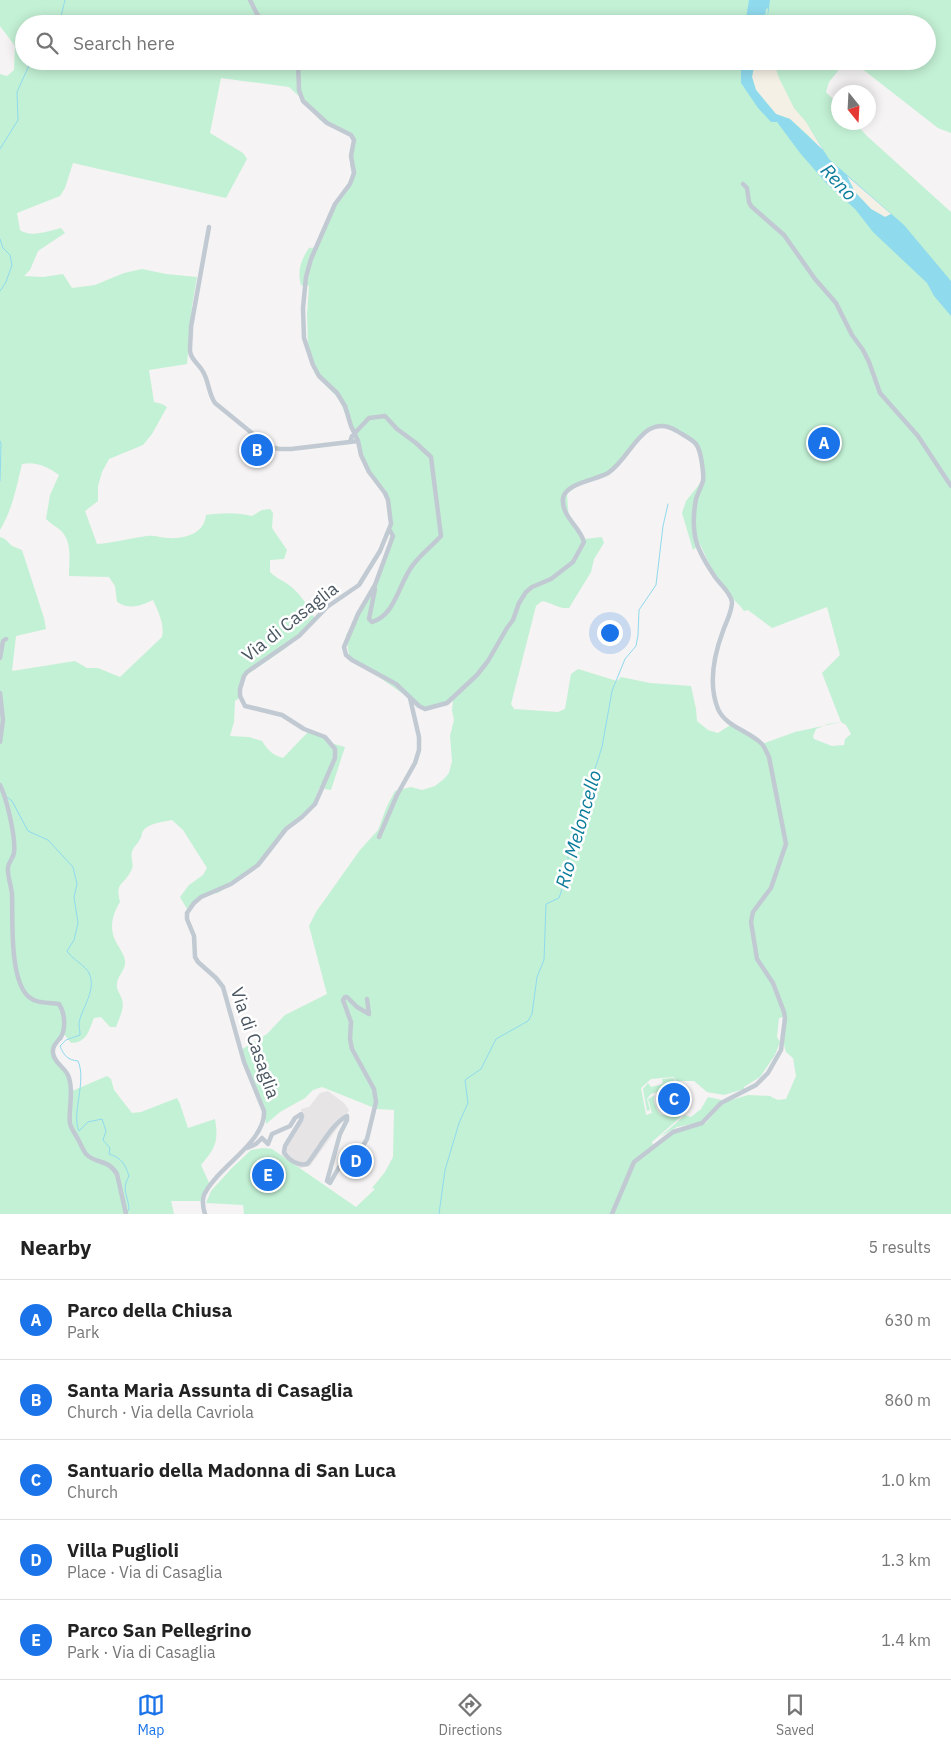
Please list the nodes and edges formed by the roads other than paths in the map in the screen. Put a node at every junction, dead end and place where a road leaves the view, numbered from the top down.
1 (250, 0) edge
2 (257, 15) edge
3 (298, 70) edge
4 (743, 184) dead end
5 (209, 227) dead end
6 (355, 434) junction
7 (358, 441) junction
8 (350, 442) junction
9 (360, 450) junction
10 (951, 486) edge
11 (390, 529) junction
12 (376, 585) junction
13 (6, 639) dead end
14 (0, 658) edge
15 (0, 692) edge
16 (409, 696) junction
17 (0, 742) edge
18 (0, 786) edge
19 (379, 837) dead end
20 (368, 999) dead end
21 (246, 1148) junction
22 (126, 1213) edge
23 (205, 1214) edge
24 (612, 1214) edge

1 - 2 street
3 - 6 street, Via di Casaglia
4 - 10 street
5 - 8 street
6 - 7 street, Via di Casaglia
6 - 8 street
6 - 12 street
7 - 8 street
7 - 9 street, Via di Casaglia
8 - 9 street
9 - 11 street, Via di Casaglia
11 - 12 street
11 - 21 street, Via di Casaglia
12 - 16 street
13 - 14 street
15 - 17 street
16 - 19 street
16 - 24 street
18 - 22 street
20 - 21 street, Via di Casaglia
21 - 23 street, Via di Casaglia

